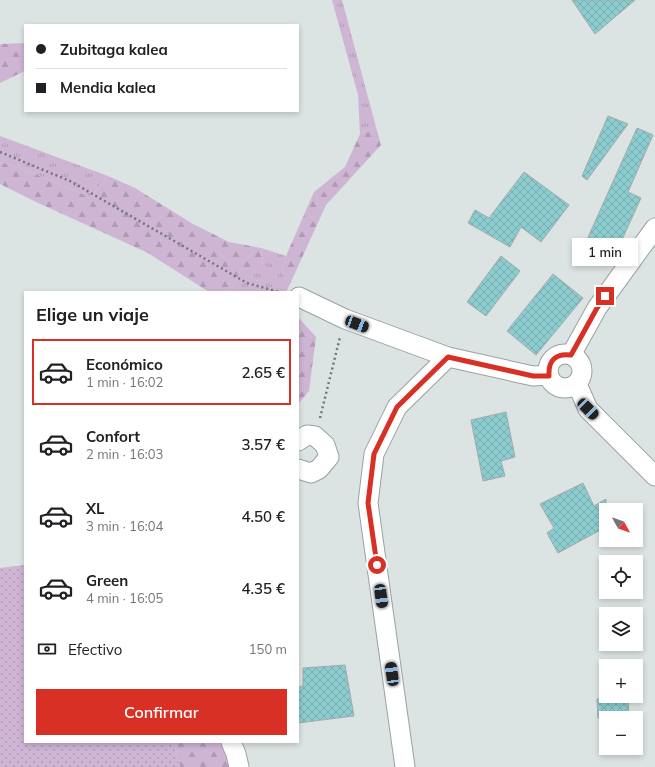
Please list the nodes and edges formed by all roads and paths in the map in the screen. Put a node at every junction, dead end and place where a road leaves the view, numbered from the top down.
1 (0, 152) edge
2 (655, 228) edge
3 (275, 291) edge
4 (299, 297) edge
5 (345, 319) junction
6 (571, 355) junction
7 (448, 357) junction
8 (549, 376) junction
9 (578, 384) junction
10 (307, 438) edge
11 (299, 469) edge
12 (655, 476) edge
13 (231, 743) edge
14 (239, 767) edge
15 (405, 767) edge

1 - 3 path
2 - 6 street
4 - 5 street
5 - 7 street
5 - 10 path
6 - 8 street
6 - 9 street
7 - 8 street
7 - 15 street
8 - 9 street
9 - 12 street
10 - 11 street
13 - 14 street

